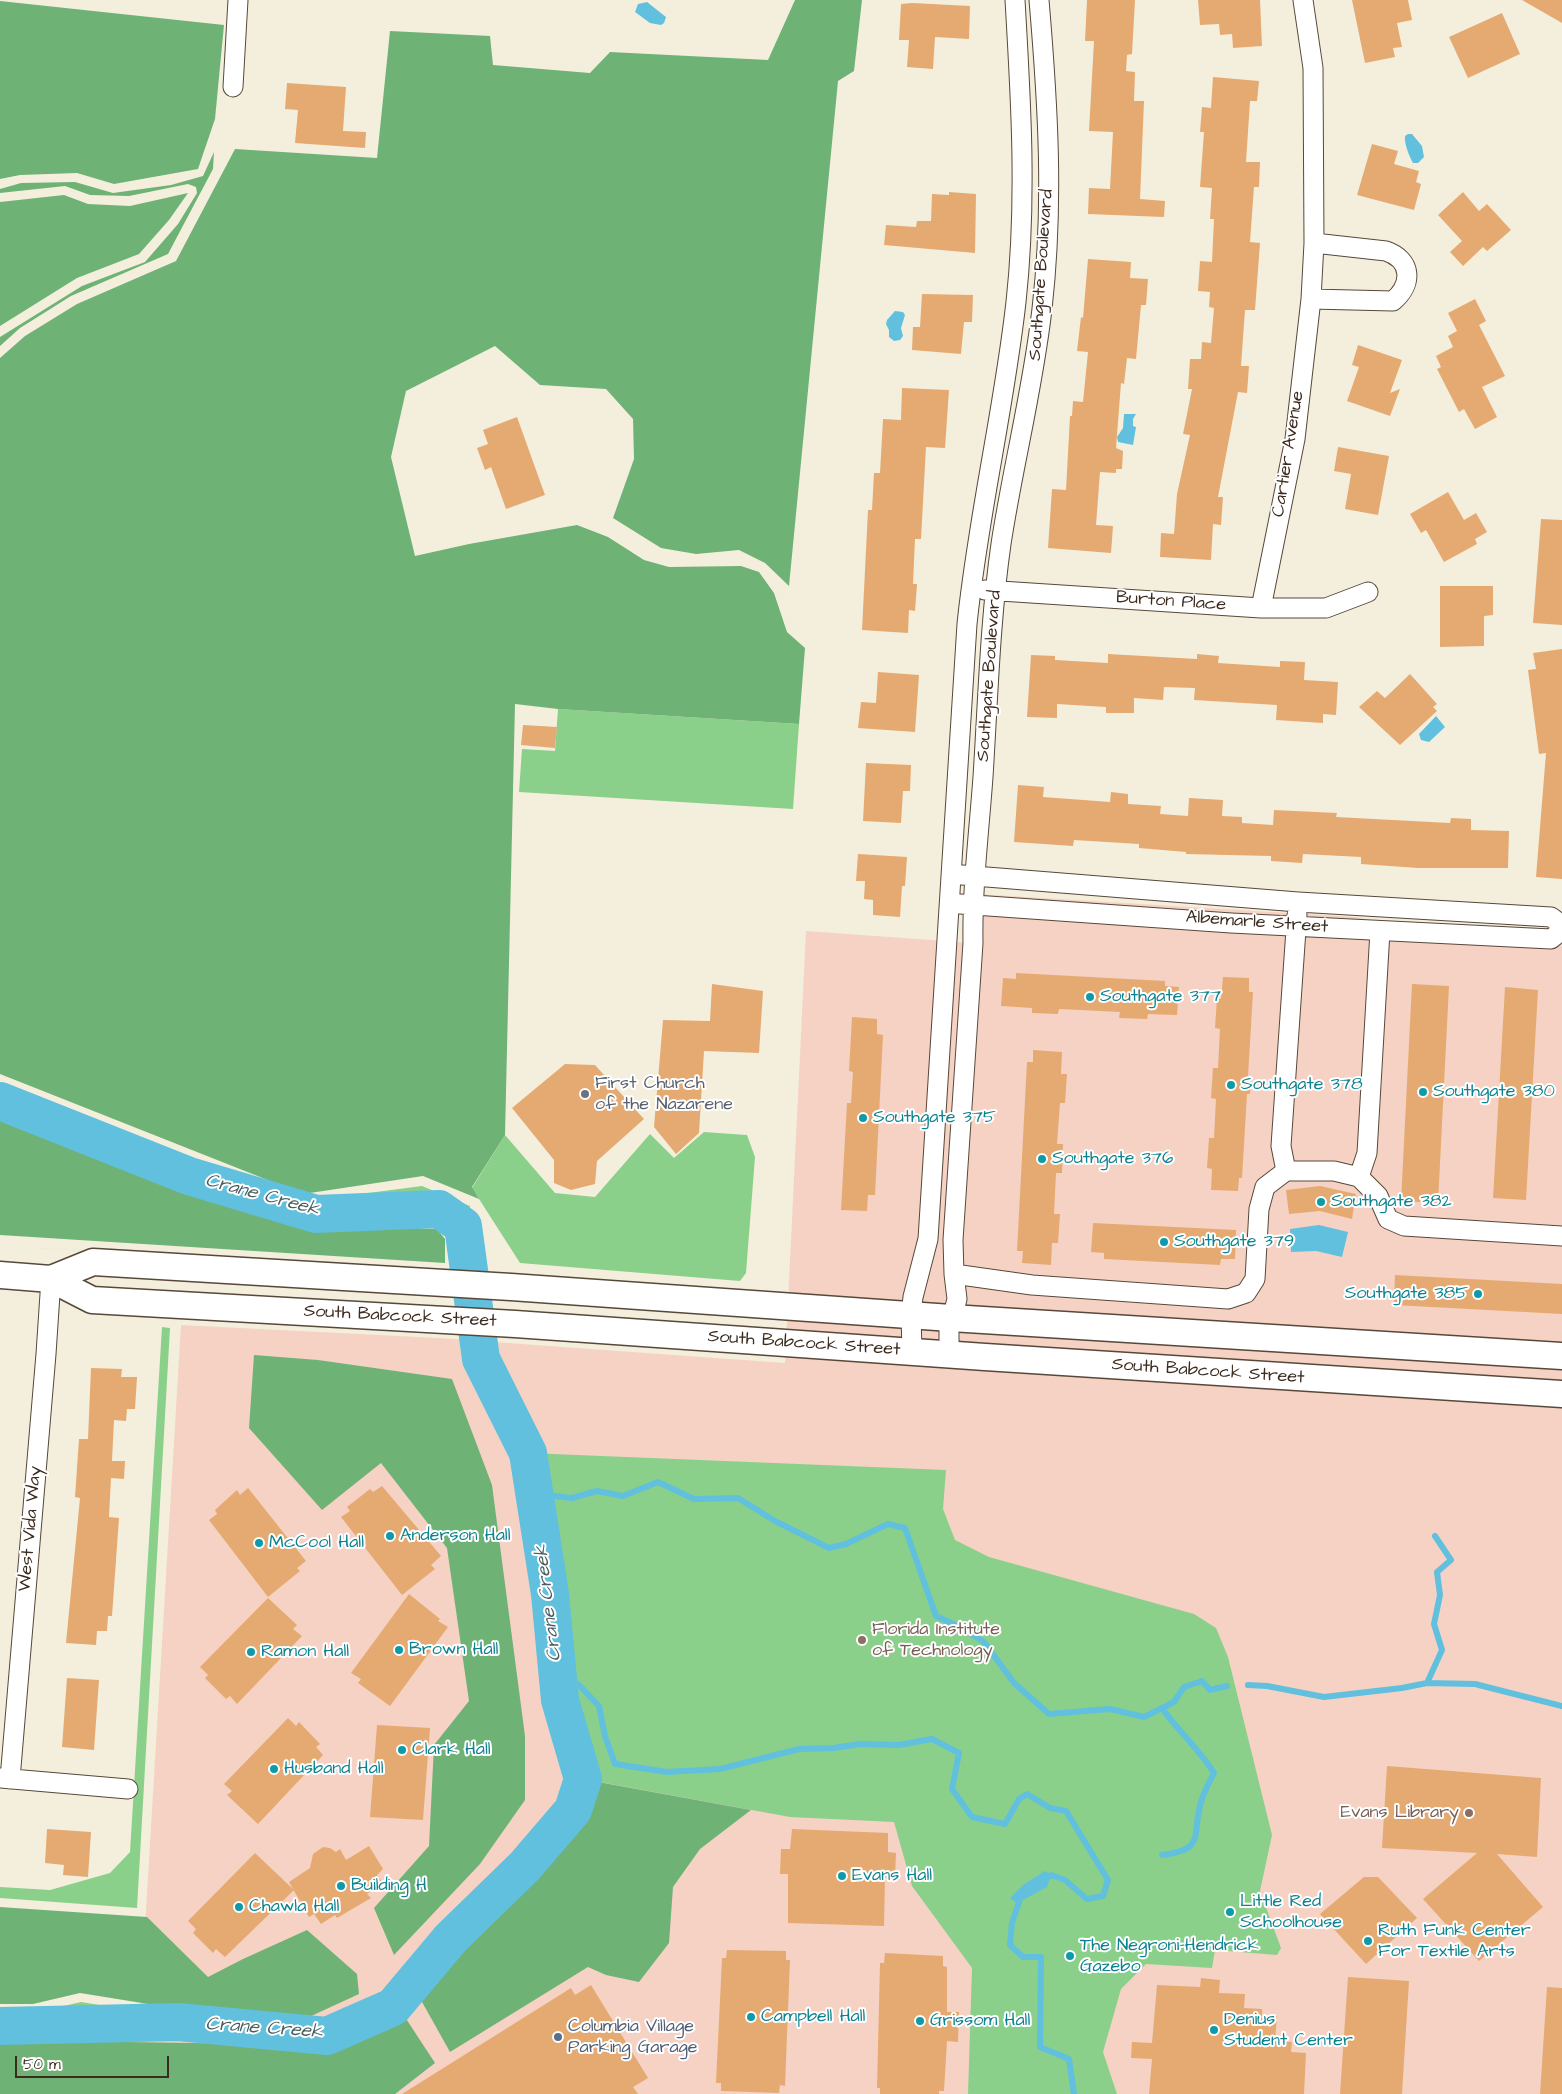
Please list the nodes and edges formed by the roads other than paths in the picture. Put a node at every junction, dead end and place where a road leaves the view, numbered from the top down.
1 (238, 0) edge
2 (1015, 0) edge
3 (1039, 0) edge
4 (1303, 0) edge
5 (233, 87) dead end
6 (1314, 243) junction
7 (1311, 300) junction
8 (971, 589) junction
9 (995, 591) junction
10 (1368, 592) dead end
11 (1261, 608) junction
12 (951, 874) junction
13 (975, 876) junction
14 (1047, 883) junction
15 (1180, 892) junction
16 (1298, 902) junction
17 (949, 903) junction
18 (972, 905) junction
19 (1371, 906) junction
20 (1046, 909) junction
21 (1476, 912) junction
22 (1179, 918) junction
23 (1562, 925) edge
24 (1296, 926) junction
25 (1562, 930) edge
26 (1375, 931) junction
27 (1476, 936) junction
28 (1286, 1171) junction
29 (1359, 1177) junction
30 (1562, 1236) edge
31 (954, 1274) junction
32 (0, 1275) edge
33 (51, 1279) junction
34 (911, 1315) junction
35 (952, 1318) junction
36 (912, 1352) junction
37 (949, 1355) junction
38 (1562, 1356) edge
39 (1562, 1394) edge
40 (5, 1779) edge
41 (128, 1789) dead end

1 - 5 street
2 - 8 street, Southgate Boulevard
3 - 9 street, Southgate Boulevard
4 - 6 street, Cartier Avenue
6 - 7 street, Cartier Avenue
6 - 7 street
7 - 11 street, Cartier Avenue
8 - 9 street, Burton Place
8 - 12 street, Southgate Boulevard
9 - 11 street, Burton Place
9 - 13 street, Southgate Boulevard
10 - 11 street, Burton Place
12 - 13 street, Albemarle Street
12 - 17 street, Southgate Boulevard
13 - 14 street, Albemarle Street
13 - 18 street, Southgate Boulevard
14 - 15 street, Albemarle Street
14 - 20 street
15 - 16 street, Albemarle Street
15 - 22 street
16 - 19 street, Albemarle Street
16 - 24 street
17 - 18 street, Albemarle Street
17 - 34 street, Southgate Boulevard
18 - 20 street, Albemarle Street
18 - 31 street, Southgate Boulevard
19 - 21 street, Albemarle Street
19 - 26 street
20 - 22 street, Albemarle Street
21 - 23 street, Albemarle Street
21 - 27 street
22 - 24 street, Albemarle Street
24 - 26 street, Albemarle Street
24 - 28 street
25 - 27 street, Albemarle Street
26 - 27 street, Albemarle Street
26 - 29 street
28 - 29 street
28 - 31 street
29 - 30 street
31 - 35 street, Southgate Boulevard
32 - 33 main road, South Babcock Street
33 - 34 main road, South Babcock Street
33 - 36 main road, South Babcock Street
33 - 40 street, West Vida Way
34 - 35 main road, South Babcock Street
34 - 36 street, Southgate Boulevard
35 - 37 street, Southgate Boulevard
35 - 38 main road, South Babcock Street
36 - 37 main road, South Babcock Street
37 - 39 main road, South Babcock Street
40 - 41 street

